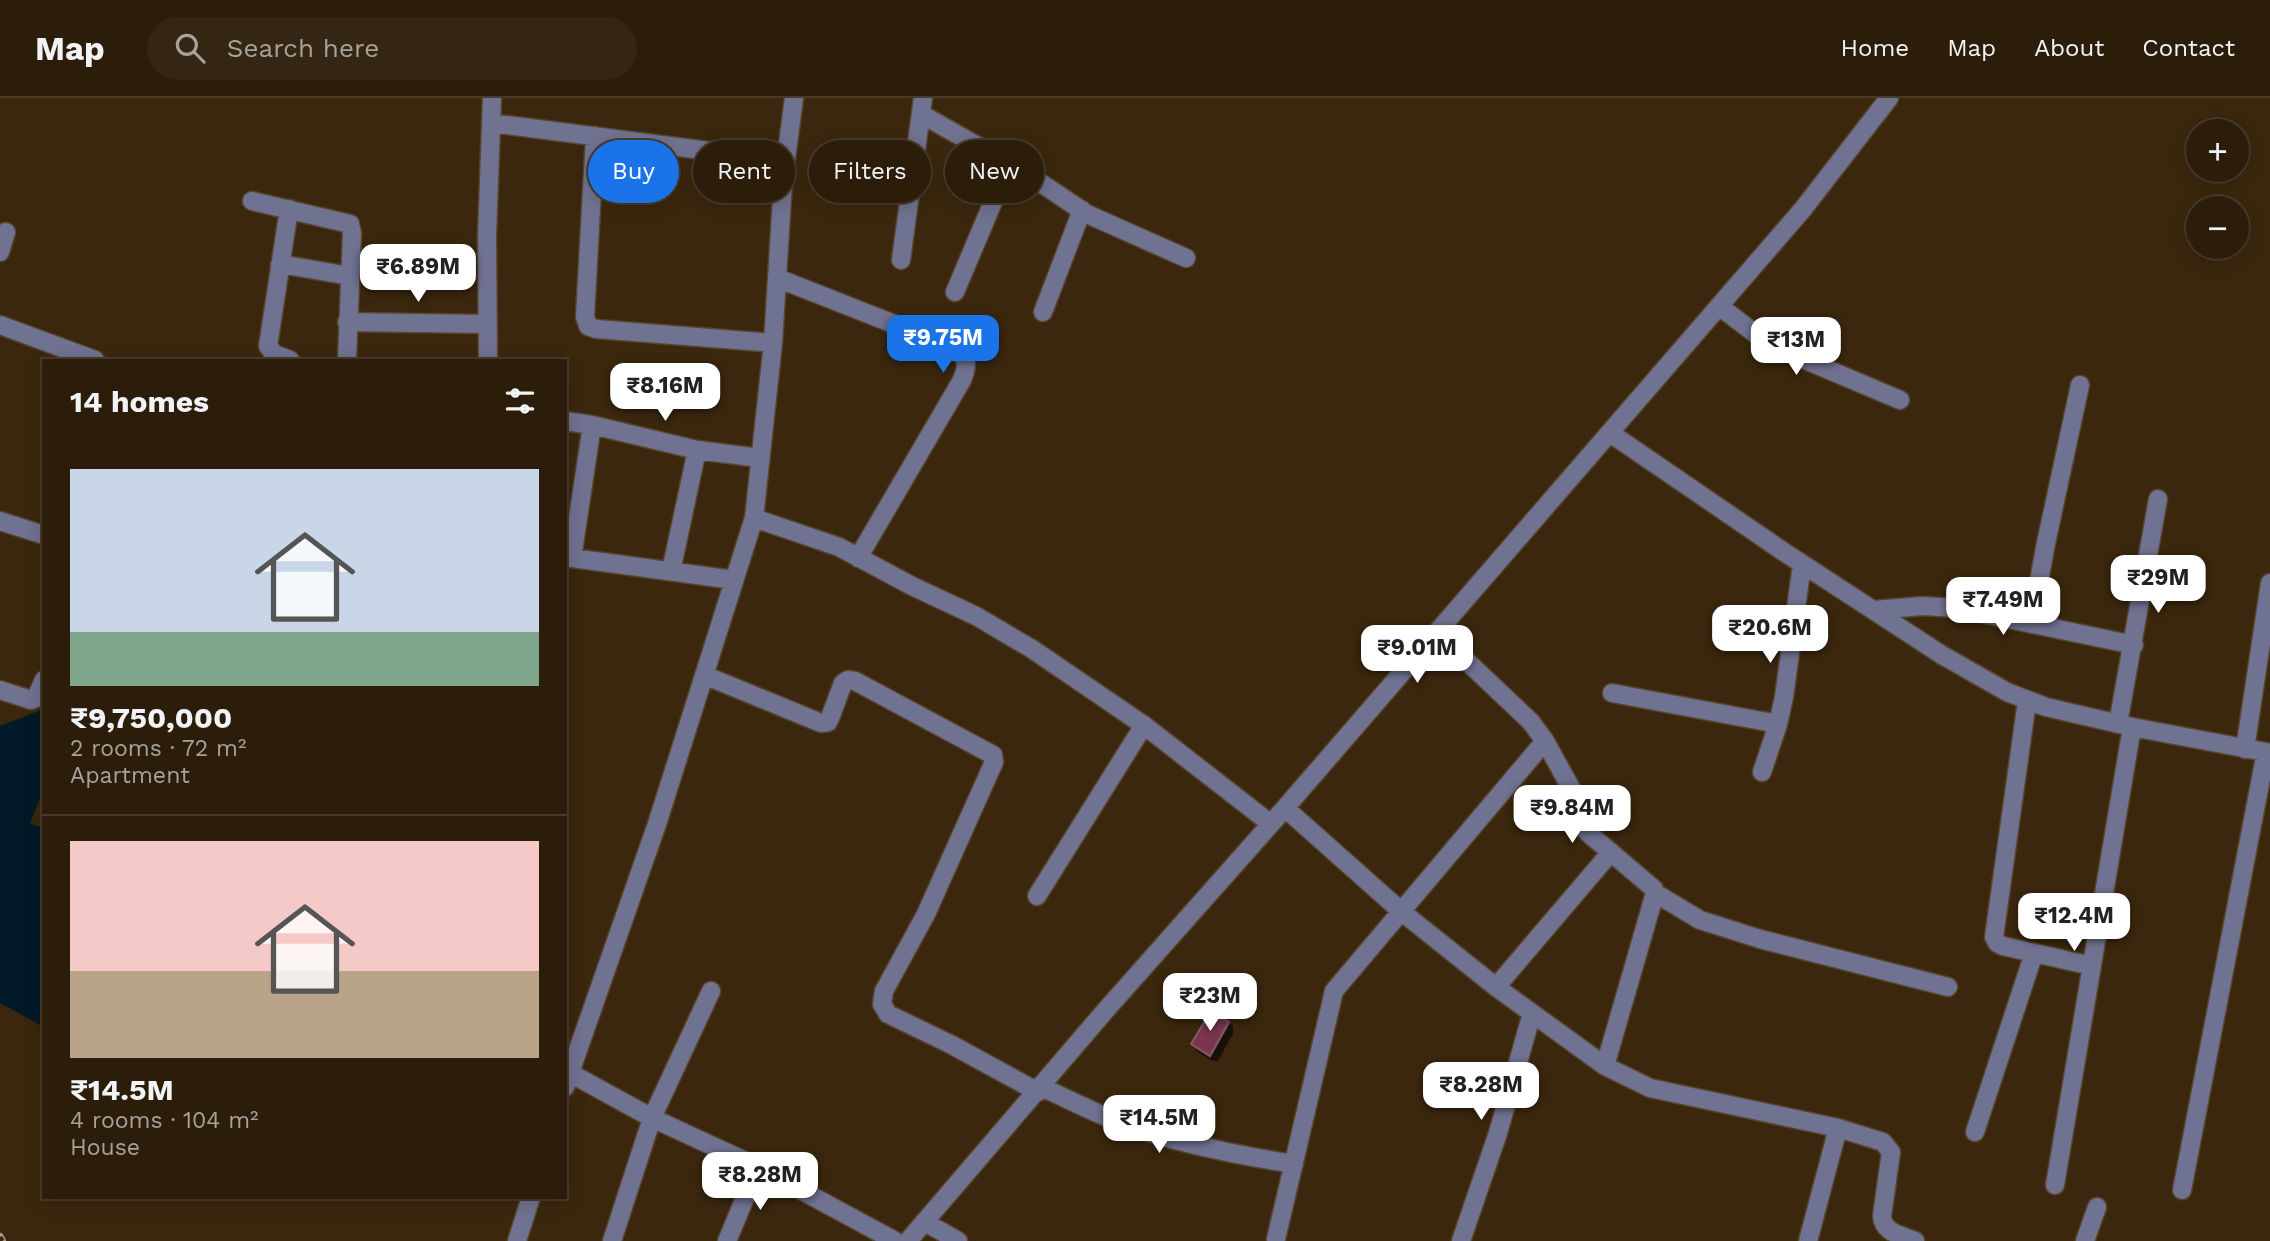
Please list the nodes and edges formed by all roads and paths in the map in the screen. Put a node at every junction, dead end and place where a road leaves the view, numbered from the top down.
1 (492, 98) edge
2 (794, 98) edge
3 (1889, 98) edge
4 (922, 106) edge
5 (491, 123) junction
6 (595, 136) junction
7 (789, 140) edge
8 (973, 140) edge
9 (693, 149) edge
10 (1044, 185) edge
11 (252, 201) dead end
12 (783, 203) edge
13 (993, 203) edge
14 (289, 209) junction
15 (1082, 210) junction
16 (6, 232) dead end
17 (0, 252) edge
18 (1185, 258) dead end
19 (901, 260) dead end
20 (280, 264) junction
21 (350, 276) junction
22 (777, 278) junction
23 (955, 292) dead end
24 (1719, 306) junction
25 (1043, 312) dead end
26 (347, 322) junction
27 (487, 324) junction
28 (0, 325) edge
29 (773, 343) junction
30 (91, 359) edge
31 (287, 359) edge
32 (347, 359) edge
33 (488, 359) edge
34 (2080, 385) dead end
35 (1900, 400) dead end
36 (567, 422) edge
37 (592, 425) junction
38 (1610, 433) junction
39 (697, 450) junction
40 (760, 458) junction
41 (2158, 499) dead end
42 (754, 518) junction
43 (0, 521) edge
44 (42, 534) edge
45 (569, 558) edge
46 (859, 558) junction
47 (1802, 564) junction
48 (671, 571) junction
49 (734, 580) junction
50 (2270, 583) edge
51 (1873, 610) junction
52 (2031, 624) junction
53 (1437, 633) junction
54 (2133, 645) junction
55 (704, 675) junction
56 (42, 684) edge
57 (0, 690) edge
58 (1612, 694) dead end
59 (2027, 701) junction
60 (1778, 724) junction
61 (1144, 726) junction
62 (2125, 726) junction
63 (1545, 741) junction
64 (2245, 749) junction
65 (2268, 753) edge
66 (1762, 772) dead end
67 (1285, 808) junction
68 (1271, 824) junction
69 (1611, 852) junction
70 (1655, 893) junction
71 (1037, 896) dead end
72 (1402, 912) junction
73 (2034, 953) junction
74 (2092, 966) junction
75 (1496, 987) junction
76 (1948, 987) dead end
77 (711, 991) dead end
78 (1532, 1013) junction
79 (1605, 1066) junction
80 (567, 1080) edge
81 (1040, 1089) junction
82 (652, 1118) junction
83 (1838, 1128) junction
84 (1975, 1132) dead end
85 (1294, 1164) junction
86 (758, 1167) junction
87 (2054, 1185) dead end
88 (2182, 1190) dead end
89 (530, 1199) edge
90 (2097, 1207) dead end
91 (925, 1222) junction
92 (1276, 1240) edge
93 (517, 1241) edge
94 (612, 1241) edge
95 (727, 1241) edge
96 (895, 1241) edge
97 (908, 1241) edge
98 (958, 1241) edge
99 (1461, 1241) edge
100 (1808, 1241) edge
101 (1915, 1241) edge
102 (2085, 1241) edge

1 - 5 street
2 - 7 street
3 - 24 street
4 - 8 street
4 - 19 street
5 - 6 street
5 - 27 street
6 - 9 street
6 - 29 street
10 - 15 street
11 - 14 street
12 - 22 street
13 - 23 street
14 - 20 street
14 - 21 street
15 - 18 street
15 - 25 street
16 - 17 street
20 - 21 street
20 - 31 street
21 - 26 street
22 - 29 street
22 - 46 street
24 - 35 street
24 - 38 street
26 - 27 street
26 - 32 street
27 - 33 street
28 - 30 street
29 - 40 street
34 - 52 street
36 - 37 street
37 - 39 street
37 - 45 street
38 - 47 street
38 - 53 street
39 - 40 street
39 - 48 street
40 - 42 street
41 - 54 street
42 - 46 street
42 - 49 street
43 - 44 street
45 - 48 street
46 - 61 street
47 - 51 street
47 - 60 street
48 - 49 street
49 - 55 street
50 - 64 street
51 - 52 street
51 - 59 street
52 - 54 street
53 - 63 street
53 - 67 street
54 - 62 street
55 - 80 street
55 - 81 street
56 - 57 street
58 - 60 street
59 - 62 street
59 - 73 street
60 - 66 street
61 - 68 street
61 - 71 street
62 - 64 street
62 - 74 street
63 - 69 street
63 - 72 street
64 - 65 street
65 - 88 street
67 - 68 street
67 - 72 street
68 - 81 street
69 - 70 street
69 - 75 street
70 - 76 street
70 - 79 street
72 - 75 street
72 - 85 street
73 - 74 street
73 - 84 street
74 - 87 street
75 - 78 street
77 - 82 street
78 - 79 street
78 - 99 street
79 - 83 street
80 - 82 street
81 - 85 street
81 - 91 street
82 - 86 street
82 - 94 street
83 - 100 street
83 - 101 street
85 - 92 street
86 - 95 street
86 - 96 street
89 - 93 street
90 - 102 street
91 - 97 street
91 - 98 street

